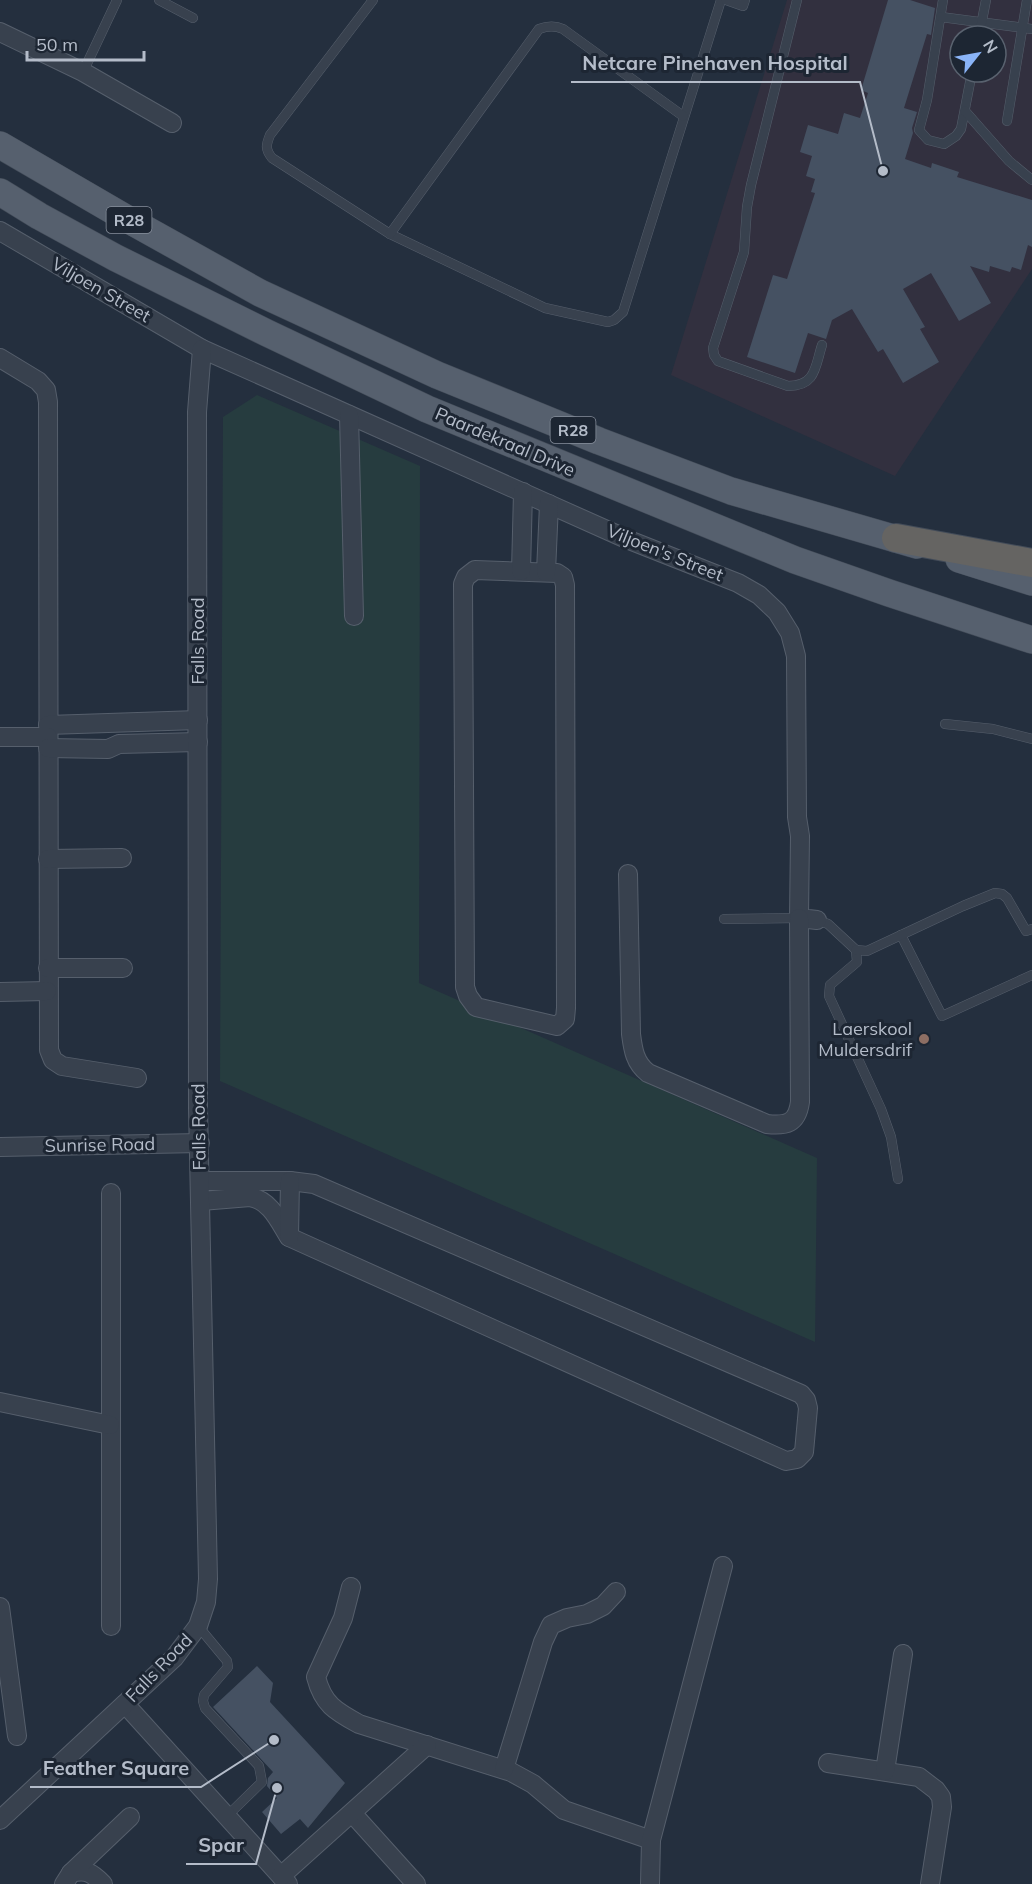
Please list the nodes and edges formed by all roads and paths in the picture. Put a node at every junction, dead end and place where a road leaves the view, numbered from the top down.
1 (117, 0) edge
2 (159, 0) edge
3 (373, 0) edge
4 (721, 0) edge
5 (726, 0) edge
6 (745, 0) edge
7 (797, 0) edge
8 (943, 0) edge
9 (986, 0) edge
10 (1027, 0) edge
11 (941, 17) junction
12 (193, 18) dead end
13 (982, 23) junction
14 (1027, 29) edge
15 (0, 32) edge
16 (83, 72) junction
17 (970, 84) edge
18 (965, 111) junction
19 (683, 116) junction
20 (1007, 121) dead end
21 (172, 123) dead end
22 (0, 145) edge
23 (0, 159) edge
24 (1032, 180) edge
25 (0, 192) edge
26 (0, 231) edge
27 (390, 234) junction
28 (260, 293) junction
29 (822, 345) dead end
30 (202, 349) junction
31 (0, 358) edge
32 (349, 415) junction
33 (523, 492) junction
34 (549, 504) junction
35 (896, 538) junction
36 (1032, 563) edge
37 (521, 572) junction
38 (546, 572) junction
39 (1032, 582) edge
40 (354, 616) dead end
41 (1032, 640) edge
42 (198, 720) junction
43 (119, 722) junction
44 (945, 724) dead end
45 (0, 736) edge
46 (48, 737) junction
47 (1032, 740) edge
48 (198, 742) junction
49 (120, 744) junction
50 (122, 858) dead end
51 (48, 859) junction
52 (628, 874) dead end
53 (808, 919) junction
54 (723, 920) dead end
55 (1029, 930) edge
56 (901, 935) junction
57 (856, 950) junction
58 (48, 968) junction
59 (123, 968) dead end
60 (1032, 975) edge
61 (48, 991) junction
62 (0, 992) edge
63 (137, 1078) dead end
64 (200, 1143) junction
65 (0, 1147) edge
66 (898, 1179) dead end
67 (290, 1180) junction
68 (201, 1181) junction
69 (235, 1190) junction
70 (111, 1193) dead end
71 (201, 1201) junction
72 (289, 1237) junction
73 (0, 1402) edge
74 (110, 1425) junction
75 (723, 1566) dead end
76 (351, 1587) dead end
77 (616, 1592) dead end
78 (0, 1607) edge
79 (111, 1626) dead end
80 (198, 1626) junction
81 (903, 1654) dead end
82 (125, 1704) junction
83 (16, 1736) dead end
84 (427, 1745) junction
85 (828, 1763) dead end
86 (504, 1769) junction
87 (885, 1772) junction
88 (352, 1813) junction
89 (227, 1816) junction
90 (130, 1817) dead end
91 (0, 1820) edge
92 (651, 1840) junction
93 (68, 1878) edge
94 (285, 1880) edge
95 (103, 1884) edge
96 (416, 1884) edge
97 (650, 1884) edge
98 (930, 1884) edge

1 - 16 lane
2 - 12 lane
3 - 27 lane
4 - 19 lane
5 - 6 lane
7 - 29 lane
8 - 11 lane
9 - 13 lane
10 - 14 lane
11 - 13 lane
11 - 18 lane
13 - 14 lane
14 - 20 lane
15 - 16 street
16 - 21 street
17 - 18 lane
18 - 24 lane
19 - 27 lane
19 - 27 lane
22 - 28 main road, Paardekraal Drive / R28
23 - 28 main road
25 - 41 main road, Paardekraal Drive / R28
26 - 30 street, Viljoen Street
28 - 35 main road, Paardekraal Drive / R28
30 - 32 street, Viljoen's Street
30 - 42 street, Falls Road
31 - 46 street
32 - 33 street, Viljoen's Street
32 - 40 street
33 - 34 street, Viljoen's Street
33 - 37 street
34 - 38 street
34 - 53 street, Viljoen's Street
35 - 36 highway
35 - 39 main road, Paardekraal Drive / R28
37 - 38 street
37 - 38 street
42 - 43 street
42 - 48 street, Falls Road
43 - 46 street
43 - 49 street
44 - 47 lane
45 - 46 street
46 - 49 street
46 - 51 street
48 - 49 street
48 - 64 street, Falls Road
50 - 51 street
51 - 58 street
52 - 53 street, Viljoen's Street
53 - 54 lane
53 - 57 lane
55 - 56 lane
56 - 57 lane
56 - 60 lane
57 - 66 lane
58 - 59 street
58 - 61 street
61 - 62 street
61 - 63 street
64 - 65 street, Sunrise Road
64 - 68 street, Falls Road
67 - 69 street
67 - 72 street
67 - 72 street
68 - 69 street
68 - 71 street, Falls Road
69 - 71 street
69 - 72 street
70 - 74 street
71 - 80 street, Falls Road
73 - 74 street
74 - 79 street
75 - 92 street
76 - 84 street
77 - 86 street
78 - 83 street
80 - 82 street, Falls Road
80 - 89 lane
81 - 87 street
82 - 89 street
82 - 91 street, Falls Road
84 - 86 street
84 - 88 street
85 - 87 street
86 - 92 street
87 - 98 street
88 - 94 street
88 - 96 street
89 - 94 street
90 - 93 street
92 - 97 street
93 - 95 street

